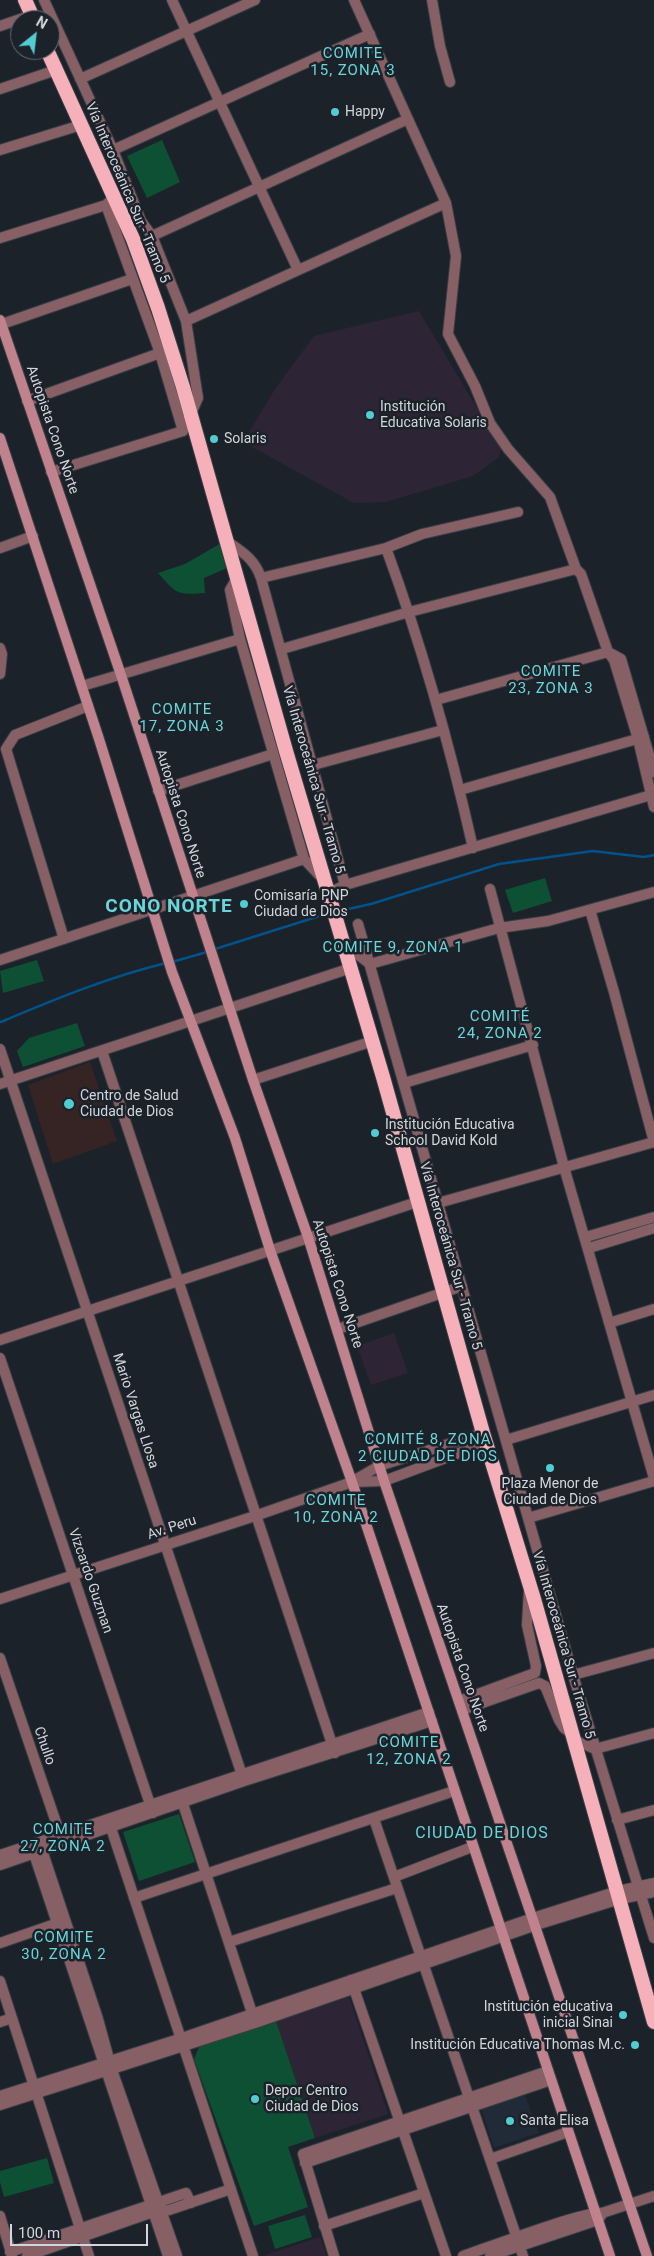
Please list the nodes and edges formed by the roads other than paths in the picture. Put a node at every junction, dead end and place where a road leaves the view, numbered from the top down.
1 (172, 0) edge
2 (255, 0) edge
3 (354, 0) edge
4 (432, 0) edge
5 (186, 32) junction
6 (370, 34) junction
7 (60, 41) edge
8 (52, 60) edge
9 (56, 70) junction
10 (80, 79) junction
11 (450, 82) dead end
12 (0, 89) edge
13 (220, 102) junction
14 (408, 119) junction
15 (81, 125) junction
16 (0, 150) edge
17 (113, 150) junction
18 (260, 188) junction
19 (110, 201) junction
20 (446, 203) junction
21 (152, 236) junction
22 (0, 238) edge
23 (298, 270) junction
24 (132, 279) junction
25 (186, 321) junction
26 (1, 322) edge
27 (160, 354) junction
28 (27, 400) junction
29 (191, 412) junction
30 (183, 431) junction
31 (0, 438) edge
32 (51, 472) junction
33 (518, 512) dead end
34 (33, 536) junction
35 (228, 542) junction
36 (0, 548) edge
37 (386, 548) junction
38 (576, 569) junction
39 (237, 578) junction
40 (262, 578) junction
41 (410, 612) junction
42 (240, 639) junction
43 (0, 648) edge
44 (282, 649) junction
45 (608, 652) junction
46 (0, 674) edge
47 (121, 675) junction
48 (82, 686) junction
49 (436, 700) junction
50 (88, 706) junction
51 (443, 730) junction
52 (642, 738) junction
53 (273, 754) junction
54 (313, 765) junction
55 (654, 772) edge
56 (460, 790) junction
57 (158, 791) junction
58 (651, 795) junction
59 (654, 807) edge
60 (473, 848) junction
61 (304, 859) junction
62 (345, 884) junction
63 (490, 889) dead end
64 (328, 892) junction
65 (654, 892) edge
66 (192, 895) junction
67 (153, 910) junction
68 (590, 910) junction
69 (358, 924) dead end
70 (499, 928) junction
71 (64, 939) junction
72 (344, 944) junction
73 (0, 960) edge
74 (370, 964) junction
75 (351, 968) junction
76 (230, 1007) junction
77 (192, 1021) junction
78 (372, 1041) junction
79 (533, 1045) junction
80 (0, 1049) edge
81 (102, 1051) junction
82 (254, 1080) junction
83 (5, 1083) edge
84 (404, 1083) junction
85 (654, 1142) edge
86 (564, 1167) junction
87 (417, 1202) junction
88 (438, 1203) junction
89 (654, 1217) edge
90 (654, 1228) edge
91 (308, 1237) junction
92 (587, 1242) junction
93 (270, 1250) junction
94 (178, 1281) junction
95 (462, 1286) junction
96 (444, 1292) junction
97 (654, 1309) edge
98 (87, 1311) junction
99 (609, 1323) junction
100 (338, 1329) junction
101 (0, 1340) edge
102 (0, 1358) edge
103 (654, 1395) edge
104 (633, 1401) junction
105 (485, 1438) junction
106 (506, 1440) junction
107 (379, 1466) junction
108 (384, 1480) junction
109 (654, 1480) edge
110 (352, 1482) junction
111 (255, 1516) junction
112 (528, 1518) junction
113 (165, 1545) junction
114 (73, 1575) junction
115 (529, 1582) junction
116 (0, 1599) edge
117 (654, 1653) edge
118 (0, 1658) edge
119 (573, 1675) junction
120 (460, 1705) junction
121 (430, 1717) junction
122 (654, 1733) edge
123 (573, 1737) junction
124 (333, 1749) junction
125 (595, 1749) junction
126 (243, 1778) junction
127 (454, 1791) junction
128 (183, 1804) junction
129 (151, 1809) junction
130 (654, 1810) edge
131 (374, 1819) junction
132 (617, 1820) junction
133 (110, 1828) junction
134 (61, 1840) junction
135 (472, 1847) junction
136 (38, 1849) junction
137 (0, 1855) edge
138 (0, 1865) edge
139 (206, 1874) junction
140 (394, 1877) junction
141 (654, 1884) edge
142 (397, 1888) junction
143 (639, 1891) junction
144 (654, 1892) edge
145 (619, 1895) junction
146 (134, 1898) junction
147 (534, 1922) junction
148 (58, 1923) junction
149 (502, 1934) junction
150 (654, 1938) edge
151 (229, 1942) junction
152 (0, 1943) edge
153 (423, 1961) junction
154 (0, 1982) edge
155 (353, 1984) junction
156 (12, 2018) junction
157 (254, 2018) junction
158 (0, 2022) edge
159 (654, 2022) edge
160 (181, 2043) junction
161 (107, 2066) junction
162 (549, 2076) junction
163 (36, 2089) junction
164 (0, 2096) edge
165 (471, 2101) junction
166 (0, 2105) edge
167 (400, 2125) junction
168 (568, 2132) junction
169 (490, 2159) junction
170 (231, 2189) junction
171 (424, 2194) junction
172 (654, 2196) edge
173 (630, 2204) junction
174 (156, 2208) junction
175 (599, 2215) junction
176 (0, 2216) edge
177 (324, 2226) junction
178 (82, 2234) junction
179 (519, 2242) junction
180 (11, 2254) edge
181 (27, 2256) edge
182 (90, 2256) edge
183 (168, 2256) edge
184 (177, 2256) edge
185 (253, 2256) edge
186 (334, 2256) edge
187 (446, 2256) edge
188 (464, 2256) edge
189 (490, 2256) edge
190 (523, 2256) edge
191 (610, 2256) edge
192 (647, 2256) edge

1 - 5 street
2 - 5 street
3 - 6 street
4 - 11 street
5 - 10 street
5 - 13 street
6 - 13 street
6 - 14 street
7 - 10 street
8 - 9 highway, Vía Interoceánica Sur - Tramo 5
9 - 12 street
9 - 15 highway, Vía Interoceánica Sur - Tramo 5
10 - 17 street
13 - 17 street
13 - 18 street
14 - 18 street
14 - 20 street
15 - 16 street
15 - 19 highway, Vía Interoceánica Sur - Tramo 5
17 - 21 street
18 - 21 street
18 - 23 street
19 - 22 street
19 - 24 street
19 - 29 highway, Vía Interoceánica Sur - Tramo 5
20 - 23 street
20 - 38 street
21 - 25 street
23 - 25 street
24 - 26 street
24 - 27 street
25 - 29 street
26 - 28 main road, Autopista Cono Norte
27 - 28 street
27 - 30 street
28 - 32 main road, Autopista Cono Norte
29 - 30 street
29 - 35 highway, Vía Interoceánica Sur - Tramo 5
30 - 32 street
31 - 34 main road
32 - 47 main road, Autopista Cono Norte
33 - 37 street
34 - 36 street
34 - 48 main road
35 - 39 highway, Vía Interoceánica Sur - Tramo 5
35 - 40 street
37 - 40 street
37 - 41 street
38 - 41 street
38 - 45 street
39 - 42 street
39 - 64 highway, Vía Interoceánica Sur - Tramo 5
40 - 44 street
41 - 44 street
41 - 49 street
42 - 47 street
42 - 53 street
43 - 46 street
44 - 54 street
45 - 49 street
45 - 52 street
47 - 48 street
47 - 57 main road, Autopista Cono Norte
48 - 50 main road
49 - 51 street
50 - 67 main road
50 - 71 street
51 - 54 street
51 - 56 street
52 - 55 street
52 - 56 street
52 - 58 street
53 - 57 street
53 - 61 street
54 - 62 street
56 - 60 street
57 - 66 main road, Autopista Cono Norte
58 - 59 street
58 - 60 street
60 - 62 street
61 - 64 street
61 - 66 street
62 - 64 street
63 - 70 street
64 - 72 highway, Vía Interoceánica Sur - Tramo 5
65 - 68 street
66 - 67 street
66 - 76 main road, Autopista Cono Norte
67 - 71 street
67 - 77 main road
68 - 70 street
68 - 85 street
69 - 74 street
70 - 74 street
70 - 79 street
71 - 73 street
72 - 74 street
72 - 75 highway, Vía Interoceánica Sur - Tramo 5
74 - 84 street
75 - 76 street
75 - 78 highway, Vía Interoceánica Sur - Tramo 5
76 - 77 street
76 - 82 main road, Autopista Cono Norte
77 - 81 street
77 - 93 main road
78 - 82 street
78 - 87 highway, Vía Interoceánica Sur - Tramo 5
79 - 84 street
79 - 86 street
80 - 83 street, Mario Vargas Llosa
81 - 83 street
81 - 94 street
82 - 91 main road, Autopista Cono Norte
83 - 98 street, Mario Vargas Llosa
84 - 88 street
85 - 86 street
86 - 88 street
86 - 92 street
87 - 91 street
87 - 96 highway, Vía Interoceánica Sur - Tramo 5
88 - 95 street
89 - 92 street
90 - 92 street
91 - 93 street
91 - 100 main road, Autopista Cono Norte
92 - 99 street
93 - 94 street
93 - 110 main road
94 - 98 street
94 - 111 street
95 - 96 street
95 - 106 street
96 - 100 street
96 - 105 highway, Vía Interoceánica Sur - Tramo 5
97 - 99 street
98 - 101 street
98 - 113 street, Mario Vargas Llosa
99 - 104 street
100 - 107 main road, Autopista Cono Norte
102 - 114 street, Vizcardo Guzman
103 - 104 street
104 - 106 street
104 - 109 street
105 - 107 street
105 - 108 street
105 - 115 highway, Vía Interoceánica Sur - Tramo 5
106 - 112 street
107 - 108 main road, Autopista Cono Norte
107 - 110 street
108 - 110 street
108 - 120 main road, Autopista Cono Norte
109 - 112 street
110 - 111 street, Av. Peru
110 - 121 main road
111 - 113 street, Av. Peru
111 - 124 street
112 - 119 street
113 - 114 street, Av. Peru
113 - 126 street, Mario Vargas Llosa
114 - 116 street, Av. Peru
114 - 129 street, Vizcardo Guzman
115 - 120 street
115 - 123 highway, Vía Interoceánica Sur - Tramo 5
117 - 119 street
118 - 134 street, Chullo
119 - 125 street
120 - 123 street
120 - 147 main road, Autopista Cono Norte
121 - 124 street
121 - 127 main road
122 - 125 street
123 - 125 street
123 - 145 highway, Vía Interoceánica Sur - Tramo 5
124 - 126 street
125 - 132 street
126 - 128 street
126 - 129 street
127 - 131 street
127 - 135 main road
128 - 129 street
128 - 139 street
129 - 133 street
129 - 134 street
130 - 132 street
131 - 139 street
131 - 140 street
132 - 143 street
133 - 134 street
133 - 146 street
134 - 136 street
135 - 140 street
135 - 149 main road
136 - 137 street
136 - 138 street
136 - 148 street
136 - 161 street
139 - 146 street
139 - 151 street
140 - 142 street
141 - 143 street
142 - 151 street
142 - 153 street
143 - 144 street
143 - 145 street
143 - 150 street
145 - 147 street
145 - 159 highway, Vía Interoceánica Sur - Tramo 5
146 - 160 street
147 - 149 street
147 - 173 main road, Autopista Cono Norte
148 - 152 street
148 - 161 street
149 - 153 street
149 - 162 main road
151 - 157 street
153 - 155 street
153 - 165 street
154 - 156 street
155 - 157 street
155 - 167 street
156 - 158 street
156 - 163 street
157 - 160 street
160 - 161 street
160 - 170 street
161 - 163 street
161 - 174 street
162 - 165 street
162 - 168 main road
163 - 164 street
163 - 166 street
163 - 178 street
165 - 167 street
165 - 169 street
167 - 171 street
167 - 177 street
168 - 169 street
168 - 175 main road
169 - 179 street
170 - 174 street
170 - 185 street
171 - 177 street
171 - 187 street
172 - 173 street
173 - 175 street
173 - 192 main road, Autopista Cono Norte
174 - 178 street
174 - 183 street
174 - 184 street
175 - 179 street
175 - 191 main road
176 - 180 street
177 - 186 street
178 - 180 street
178 - 181 street
178 - 182 street
179 - 188 street
179 - 189 street
179 - 190 street

